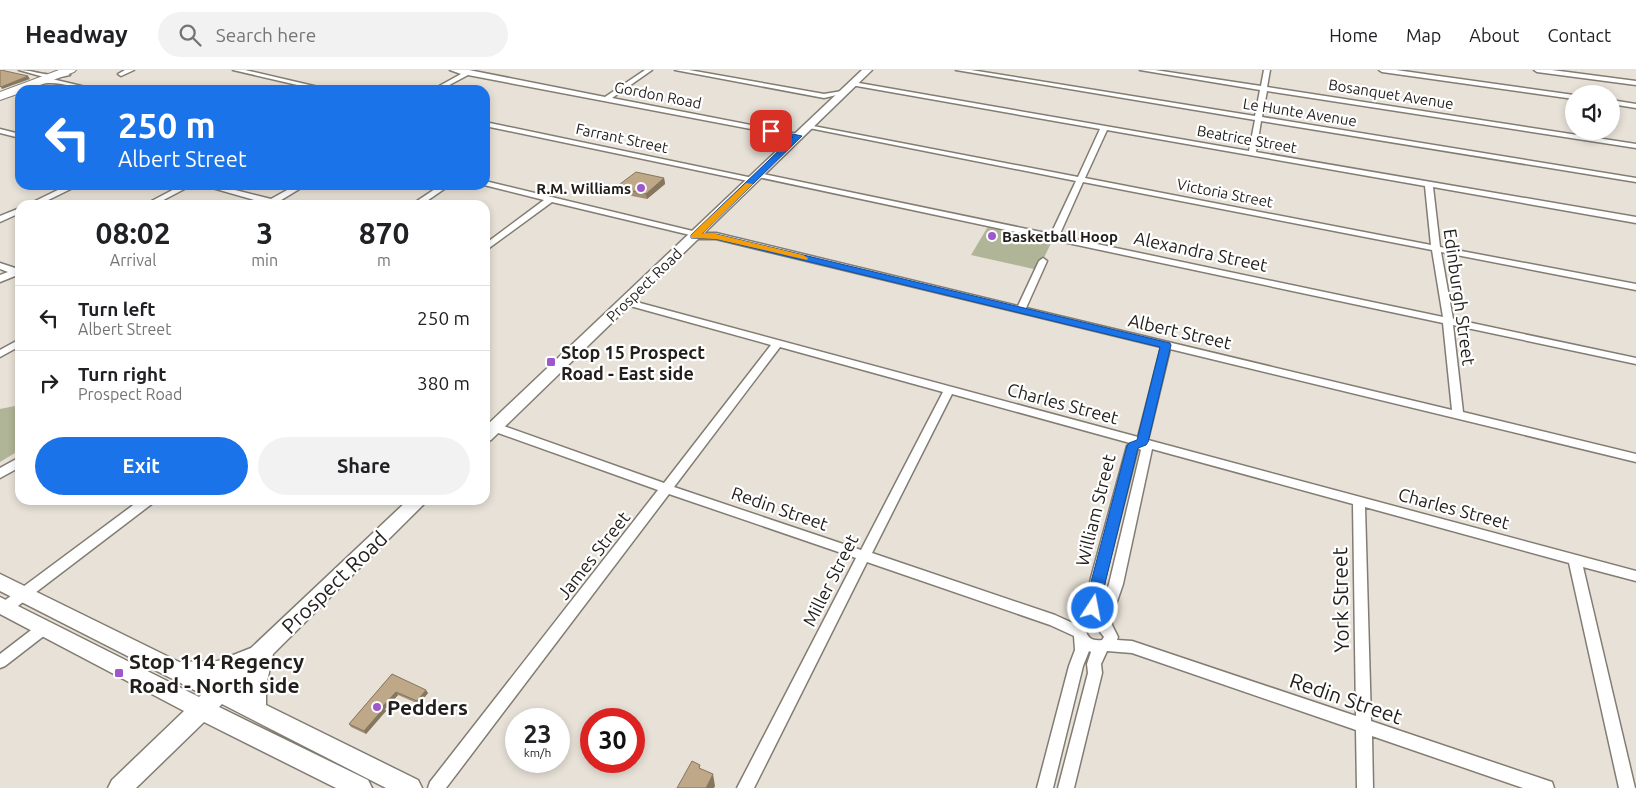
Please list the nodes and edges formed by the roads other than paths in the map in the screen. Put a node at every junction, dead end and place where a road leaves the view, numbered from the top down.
1 (22, 70) edge
2 (80, 70) edge
3 (131, 70) edge
4 (236, 70) edge
5 (453, 70) edge
6 (649, 70) edge
7 (678, 70) edge
8 (867, 70) edge
9 (959, 70) edge
10 (1143, 70) edge
11 (1268, 70) edge
12 (1382, 70) edge
13 (1538, 70) edge
14 (470, 71) edge
15 (69, 72) edge
16 (121, 74) dead end
17 (52, 79) junction
18 (1636, 83) edge
19 (853, 84) junction
20 (30, 85) edge
21 (38, 85) edge
22 (74, 85) edge
23 (305, 85) edge
24 (444, 85) edge
25 (1264, 88) junction
26 (15, 90) edge
27 (15, 94) edge
28 (0, 96) edge
29 (1565, 96) edge
30 (606, 99) junction
31 (828, 99) junction
32 (0, 100) edge
33 (1620, 103) edge
34 (1636, 106) edge
35 (1258, 119) junction
36 (490, 125) edge
37 (1104, 128) junction
38 (0, 131) edge
39 (803, 132) junction
40 (15, 135) edge
41 (1636, 146) edge
42 (1252, 154) junction
43 (756, 177) junction
44 (1080, 179) junction
45 (1636, 180) edge
46 (490, 184) edge
47 (1429, 184) junction
48 (64, 190) edge
49 (178, 190) edge
50 (223, 190) edge
51 (293, 190) edge
52 (438, 190) edge
53 (550, 199) junction
54 (43, 200) edge
55 (158, 200) edge
56 (256, 200) edge
57 (276, 200) edge
58 (424, 200) edge
59 (15, 212) edge
60 (0, 219) edge
61 (1636, 220) edge
62 (698, 233) junction
63 (1054, 237) junction
64 (490, 244) edge
65 (1436, 248) junction
66 (1043, 261) dead end
67 (0, 266) edge
68 (15, 270) edge
69 (15, 273) edge
70 (0, 280) edge
71 (1636, 287) edge
72 (626, 302) junction
73 (1020, 310) junction
74 (1448, 320) junction
75 (778, 343) junction
76 (15, 345) edge
77 (1166, 345) junction
78 (0, 354) edge
79 (1636, 361) edge
80 (949, 390) junction
81 (1458, 415) junction
82 (490, 432) edge
83 (1142, 442) junction
84 (1636, 458) edge
85 (15, 464) edge
86 (0, 474) edge
87 (667, 489) junction
88 (1359, 501) junction
89 (142, 505) edge
90 (414, 505) edge
91 (863, 556) junction
92 (1575, 559) junction
93 (1636, 576) edge
94 (0, 582) edge
95 (24, 594) junction
96 (3, 606) edge
97 (44, 628) junction
98 (1082, 629) junction
99 (1106, 638) junction
100 (263, 651) junction
101 (0, 662) edge
102 (178, 670) junction
103 (220, 692) junction
104 (202, 710) junction
105 (255, 710) junction
106 (1364, 726) junction
107 (120, 788) edge
108 (360, 788) edge
109 (410, 788) edge
110 (436, 788) edge
111 (745, 788) edge
112 (1045, 788) edge
113 (1066, 788) edge
114 (1365, 788) edge
115 (1546, 788) edge
116 (1627, 788) edge

1 - 17 street
2 - 15 highway
3 - 16 street
4 - 23 street
5 - 14 street, Gordon Road
6 - 30 street
7 - 31 street
8 - 19 main road, Prospect Road
9 - 35 street, Le Hunte Avenue
10 - 25 street, Bosanquet Avenue
11 - 25 street
12 - 29 street
13 - 18 street
14 - 24 street
14 - 30 street, Gordon Road
15 - 17 highway
17 - 20 highway
17 - 21 highway
17 - 22 street
19 - 31 main road, Prospect Road
19 - 37 street, Beatrice Street
25 - 35 street
25 - 41 street, Bosanquet Avenue
26 - 28 highway
27 - 32 highway
30 - 39 street, Gordon Road
31 - 39 main road, Prospect Road
33 - 34 street
35 - 42 street
35 - 45 street, Le Hunte Avenue
36 - 43 street, Farrant Street
37 - 42 street, Beatrice Street
37 - 44 street
38 - 40 street
39 - 43 main road, Prospect Road
39 - 44 street, Victoria Street
42 - 47 street, Beatrice Street
43 - 62 main road, Prospect Road
43 - 63 street, Alexandra Street
44 - 63 street
44 - 65 street, Victoria Street
46 - 53 street, Albert Street
47 - 61 street, Beatrice Street
47 - 65 street, Edinburgh Street
48 - 54 street
49 - 55 street
50 - 56 street
51 - 57 street
52 - 58 street
53 - 62 street, Albert Street
53 - 64 street
59 - 60 street
62 - 72 main road, Prospect Road
62 - 73 street, Albert Street
63 - 74 street, Alexandra Street
65 - 71 street, Victoria Street
65 - 74 street, Edinburgh Street
66 - 73 street
67 - 68 street
69 - 70 street
72 - 75 street, Charles Street
72 - 82 main road, Prospect Road
73 - 77 street, Albert Street
74 - 79 street, Alexandra Street
74 - 81 street, Edinburgh Street
75 - 80 street, Charles Street
75 - 87 street, James Street
76 - 78 street
77 - 81 street, Albert Street
77 - 83 street, William Street
80 - 83 street, Charles Street
80 - 91 street, Miller Street
81 - 84 street, Albert Street
82 - 87 street, Redin Street
83 - 88 street, Charles Street
83 - 98 street, William Street
83 - 99 street, William Street
85 - 86 street
87 - 91 street, Redin Street
87 - 110 street, James Street
88 - 92 street, Charles Street
88 - 106 street, York Street
89 - 95 street
90 - 100 main road, Prospect Road
91 - 98 street, Redin Street
91 - 111 street, Miller Street
92 - 93 street, Charles Street
92 - 116 street
94 - 95 main road
95 - 96 street
95 - 102 main road
96 - 97 main road
97 - 101 street
97 - 104 main road
98 - 99 street
98 - 99 street
98 - 112 street, William Street
99 - 106 street, Redin Street
99 - 113 street, William Street
100 - 102 main road
100 - 103 main road, Prospect Road
100 - 105 main road
102 - 103 main road
103 - 104 main road, Prospect Road
103 - 105 main road
104 - 107 main road, Prospect Road
104 - 108 main road
105 - 109 main road
106 - 114 street, York Street
106 - 115 street, Redin Street

